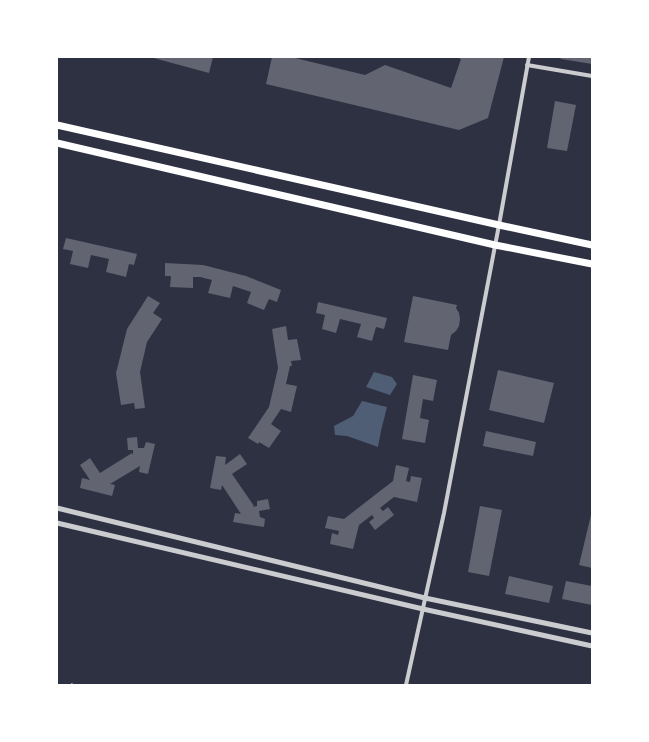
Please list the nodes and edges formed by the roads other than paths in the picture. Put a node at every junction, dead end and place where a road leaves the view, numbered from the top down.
1 (529, 57) edge
2 (527, 65) junction
3 (592, 76) edge
4 (57, 125) edge
5 (57, 143) edge
6 (499, 225) junction
7 (495, 244) junction
8 (592, 245) edge
9 (592, 264) edge
10 (57, 508) edge
11 (57, 523) edge
12 (425, 598) junction
13 (423, 609) junction
14 (592, 633) edge
15 (592, 646) edge
16 (406, 685) edge

1 - 2 street
2 - 3 street
2 - 6 street
4 - 6 highway
5 - 7 highway
6 - 7 street
6 - 8 highway
7 - 9 highway
7 - 12 street
10 - 12 street
11 - 13 street
12 - 13 street
12 - 14 street
13 - 15 street
13 - 16 street

